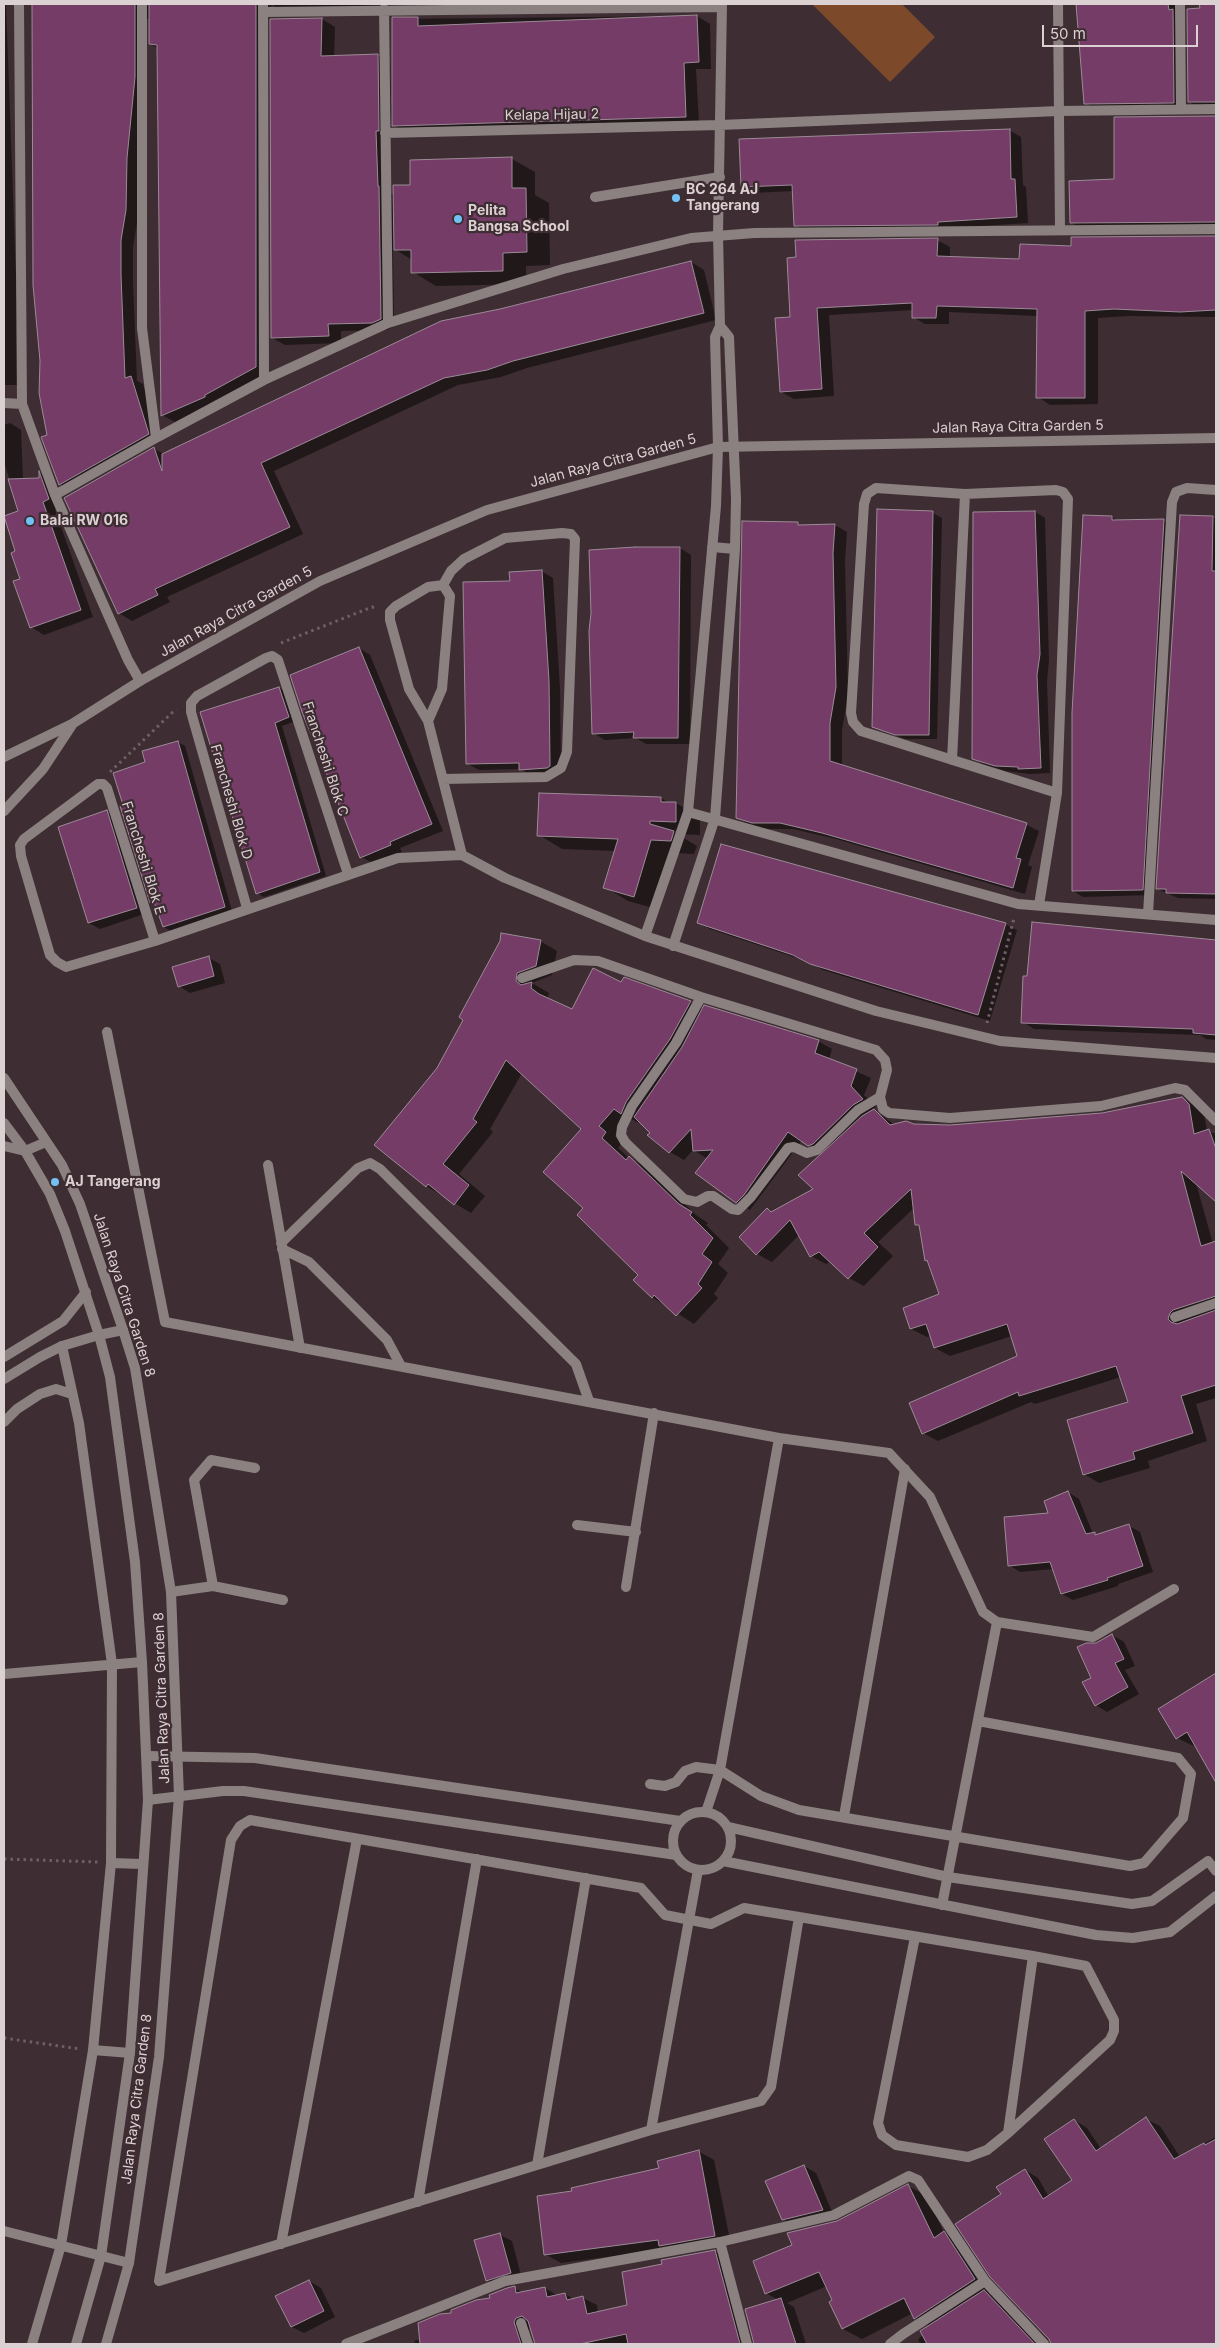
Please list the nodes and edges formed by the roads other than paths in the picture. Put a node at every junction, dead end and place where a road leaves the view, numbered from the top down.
1 (19, 4) edge
2 (142, 4) edge
3 (1058, 4) edge
4 (1180, 4) edge
5 (722, 5) edge
6 (264, 8) edge
7 (384, 9) junction
8 (1181, 109) junction
9 (1216, 109) edge
10 (1059, 111) junction
11 (720, 125) junction
12 (385, 133) junction
13 (720, 176) junction
14 (594, 197) dead end
15 (1060, 229) junction
16 (1216, 229) edge
17 (718, 234) junction
18 (388, 323) junction
19 (720, 326) junction
20 (264, 380) junction
21 (4, 403) edge
22 (22, 404) junction
23 (156, 438) junction
24 (1216, 438) edge
25 (734, 445) junction
26 (718, 447) junction
27 (1216, 490) edge
28 (965, 494) junction
29 (55, 495) junction
30 (712, 547) junction
31 (735, 549) junction
32 (443, 585) junction
33 (272, 656) joint
34 (140, 681) junction
35 (428, 721) junction
36 (72, 724) junction
37 (4, 757) edge
38 (952, 760) junction
39 (443, 779) junction
40 (1057, 794) junction
41 (4, 810) edge
42 (688, 812) junction
43 (715, 818) junction
44 (462, 855) junction
45 (348, 874) junction
46 (1039, 905) junction
47 (247, 908) junction
48 (1148, 914) junction
49 (1216, 920) edge
50 (645, 936) junction
51 (155, 941) junction
52 (673, 946) junction
53 (522, 978) dead end
54 (701, 997) junction
55 (107, 1032) dead end
56 (1216, 1058) edge
57 (4, 1078) edge
58 (880, 1097) junction
59 (1216, 1120) edge
60 (4, 1123) edge
61 (46, 1142) junction
62 (4, 1146) edge
63 (25, 1152) junction
64 (268, 1165) dead end
65 (282, 1246) junction
66 (86, 1292) junction
67 (1216, 1303) edge
68 (1175, 1317) dead end
69 (123, 1330) junction
70 (99, 1335) junction
71 (62, 1346) junction
72 (300, 1348) junction
73 (4, 1357) edge
74 (401, 1366) junction
75 (4, 1380) edge
76 (72, 1394) junction
77 (588, 1401) junction
78 (654, 1413) junction
79 (4, 1422) edge
80 (779, 1438) junction
81 (256, 1468) dead end
82 (905, 1469) junction
83 (577, 1525) dead end
84 (636, 1532) junction
85 (213, 1586) junction
86 (626, 1586) dead end
87 (1174, 1589) dead end
88 (171, 1592) junction
89 (282, 1600) dead end
90 (997, 1622) junction
91 (142, 1662) junction
92 (112, 1664) junction
93 (4, 1674) edge
94 (978, 1721) junction
95 (147, 1756) junction
96 (179, 1756) junction
97 (720, 1770) junction
98 (650, 1784) dead end
99 (179, 1796) junction
100 (148, 1800) junction
101 (706, 1812) junction
102 (844, 1816) junction
103 (680, 1821) junction
104 (728, 1827) junction
105 (957, 1836) junction
106 (357, 1839) junction
107 (676, 1855) junction
108 (477, 1859) junction
109 (723, 1861) junction
110 (111, 1863) junction
111 (142, 1864) junction
112 (698, 1870) junction
113 (1216, 1872) edge
114 (948, 1877) junction
115 (586, 1878) junction
116 (1216, 1896) edge
117 (942, 1905) junction
118 (800, 1918) junction
119 (689, 1920) junction
120 (915, 1937) junction
121 (1033, 1956) junction
122 (93, 2050) junction
123 (130, 2053) junction
124 (651, 2130) junction
125 (1008, 2133) junction
126 (537, 2165) junction
127 (418, 2202) junction
128 (4, 2231) edge
129 (720, 2242) junction
130 (281, 2244) junction
131 (61, 2246) junction
132 (101, 2256) junction
133 (129, 2263) junction
134 (985, 2281) junction
135 (521, 2323) dead end
136 (32, 2344) edge
137 (76, 2344) edge
138 (106, 2344) edge
139 (346, 2344) edge
140 (528, 2344) edge
141 (746, 2344) edge
142 (890, 2344) edge
143 (1044, 2344) edge

1 - 22 street
2 - 23 street
3 - 10 street
4 - 8 street
5 - 7 street
5 - 11 street
6 - 7 street
6 - 20 street
7 - 12 street
8 - 9 street, Kelapa Hijau 2
8 - 10 street, Kelapa Hijau 2
10 - 11 street, Kelapa Hijau 2
10 - 15 street
11 - 12 street, Kelapa Hijau 2
11 - 13 street
12 - 18 street
13 - 14 street
13 - 17 street
15 - 16 street
15 - 17 street
17 - 18 street
17 - 19 street
18 - 20 street
19 - 25 street
19 - 26 street
20 - 23 street
21 - 22 street
22 - 29 street
23 - 29 street
24 - 25 street, Jalan Raya Citra Garden 5
25 - 26 street, Jalan Raya Citra Garden 5
25 - 31 street
26 - 30 street
26 - 34 street, Jalan Raya Citra Garden 5
27 - 48 street
28 - 38 street
28 - 38 street
28 - 40 street
29 - 34 street
30 - 31 street
30 - 42 street
31 - 43 street
32 - 35 street
32 - 35 street
32 - 39 street
33 - 45 street, Francheshi Blok C
33 - 47 street, Francheshi Blok D
34 - 36 street, Jalan Raya Citra Garden 5
35 - 39 street
36 - 37 street
36 - 41 street
38 - 40 street
39 - 44 street
40 - 46 street
42 - 43 street
42 - 50 street
43 - 46 street
43 - 52 street
44 - 45 street
44 - 50 street
45 - 47 street
46 - 48 street
47 - 51 street
48 - 49 street
50 - 52 street
51 - 51 street, Francheshi Blok E
52 - 56 street
53 - 54 street
54 - 58 street
54 - 58 street
55 - 72 street
57 - 61 street, Jalan Raya Citra Garden 8
58 - 59 street
60 - 63 street, Jalan Raya Citra Garden 8
61 - 63 street
61 - 69 street, Jalan Raya Citra Garden 8
62 - 63 street
63 - 66 street, Jalan Raya Citra Garden 8
64 - 65 street
65 - 72 street
65 - 74 street
65 - 77 street
66 - 70 street, Jalan Raya Citra Garden 8
66 - 73 street
67 - 68 street
69 - 70 street
69 - 88 street, Jalan Raya Citra Garden 8
70 - 71 street
70 - 91 street, Jalan Raya Citra Garden 8
71 - 75 street
71 - 76 street
72 - 74 street
74 - 77 street
76 - 79 street
76 - 92 street
77 - 78 street
78 - 80 street
78 - 84 street
80 - 82 street
80 - 97 street
81 - 85 street
82 - 90 street
82 - 102 street
83 - 84 street
84 - 86 street
85 - 88 street
85 - 89 street
87 - 90 street
88 - 96 street, Jalan Raya Citra Garden 8
90 - 94 street
91 - 92 street
91 - 95 street, Jalan Raya Citra Garden 8
92 - 93 street
92 - 110 street
94 - 105 street
94 - 105 street
95 - 96 street
95 - 100 street, Jalan Raya Citra Garden 8
96 - 99 street, Jalan Raya Citra Garden 8
96 - 103 street
97 - 98 street
97 - 101 street
97 - 102 street
99 - 100 street
99 - 107 street
99 - 133 street, Jalan Raya Citra Garden 8
100 - 111 street, Jalan Raya Citra Garden 8
101 - 103 street
101 - 104 street
102 - 105 street
103 - 107 street
104 - 109 street
104 - 114 street
105 - 114 street
106 - 108 street
106 - 130 street
106 - 130 street
107 - 112 street
108 - 115 street
108 - 127 street
109 - 112 street
109 - 117 street
110 - 111 street
110 - 122 street
111 - 123 street, Jalan Raya Citra Garden 8
112 - 119 street
113 - 114 street
114 - 117 street
115 - 119 street
115 - 126 street
116 - 117 street
118 - 119 street
118 - 120 street
118 - 124 street
119 - 124 street
120 - 121 street
120 - 125 street
121 - 125 street
121 - 125 street
122 - 123 street
122 - 131 street
123 - 132 street, Jalan Raya Citra Garden 8
124 - 126 street
126 - 127 street
127 - 130 street
128 - 131 street
129 - 134 street
129 - 139 street
129 - 141 street
131 - 132 street
131 - 136 street
132 - 133 street
132 - 137 street, Jalan Raya Citra Garden 8
133 - 138 street, Jalan Raya Citra Garden 8
134 - 142 street
134 - 143 street
135 - 140 street

